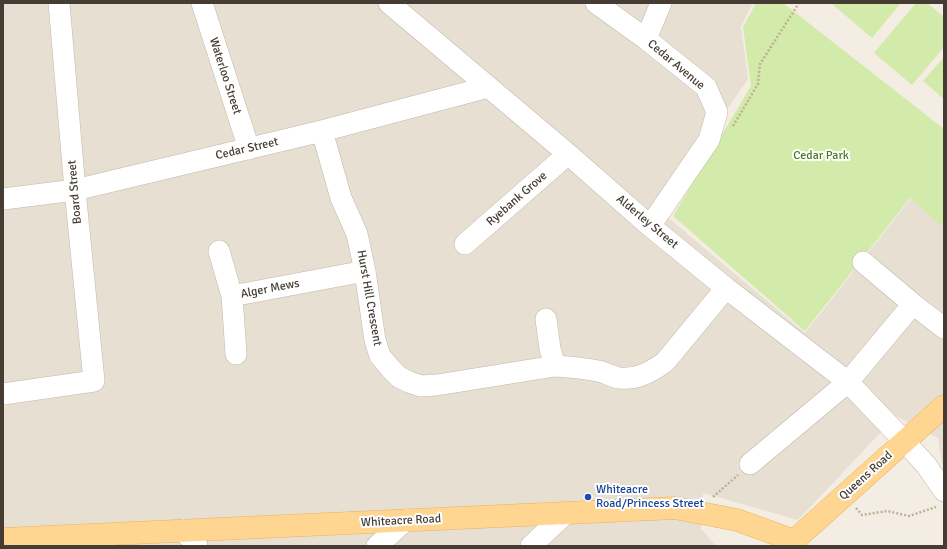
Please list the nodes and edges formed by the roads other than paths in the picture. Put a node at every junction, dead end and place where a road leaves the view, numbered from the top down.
1 (202, 3) edge
2 (389, 3) edge
3 (596, 3) edge
4 (661, 3) edge
5 (63, 4) edge
6 (646, 39) junction
7 (488, 87) junction
8 (322, 131) junction
9 (249, 149) junction
10 (568, 154) junction
11 (75, 190) junction
12 (3, 199) edge
13 (650, 226) junction
14 (465, 244) dead end
15 (219, 251) dead end
16 (863, 262) dead end
17 (365, 271) junction
18 (726, 288) junction
19 (232, 296) junction
20 (913, 304) junction
21 (546, 319) dead end
22 (938, 323) edge
23 (236, 354) dead end
24 (555, 366) junction
25 (848, 382) junction
26 (3, 394) edge
27 (944, 406) edge
28 (906, 442) junction
29 (750, 464) road end
30 (940, 499) edge
31 (566, 513) junction
32 (406, 520) junction
33 (190, 538) edge
34 (3, 539) edge
35 (125, 539) edge
36 (792, 543) edge
37 (537, 544) edge
38 (377, 546) edge

1 - 9 street, Waterloo Street
2 - 7 street, Alderley Street
3 - 6 street, Cedar Avenue
4 - 6 street
5 - 11 street, Board Street
6 - 13 street, Cedar Avenue
7 - 8 street, Cedar Street
7 - 10 street, Alderley Street
8 - 9 street, Cedar Street
8 - 17 street, Hurst Hill Crescent
9 - 11 street, Cedar Street
10 - 13 street, Alderley Street
10 - 14 street, Ryebank Grove
11 - 12 street, Cedar Street
11 - 26 street, Board Street
13 - 18 street, Alderley Street
15 - 19 street
16 - 20 street
17 - 19 street, Alger Mews
17 - 24 street, Hurst Hill Crescent
18 - 24 street, Hurst Hill Crescent
18 - 25 street, Alderley Street
19 - 23 street, Alger Mews
20 - 22 street
20 - 25 street
21 - 24 street
25 - 28 street, Alderley Street
25 - 29 street
27 - 28 main road, Queens Road
28 - 30 street, Alderley Street
28 - 36 main road, Queens Road
31 - 32 main road, Whiteacre Road
31 - 36 main road, Whiteacre Road
31 - 37 street
32 - 33 main road, Whiteacre Road
32 - 38 street
33 - 35 main road, Whiteacre Road
34 - 35 main road, Whiteacre Road

